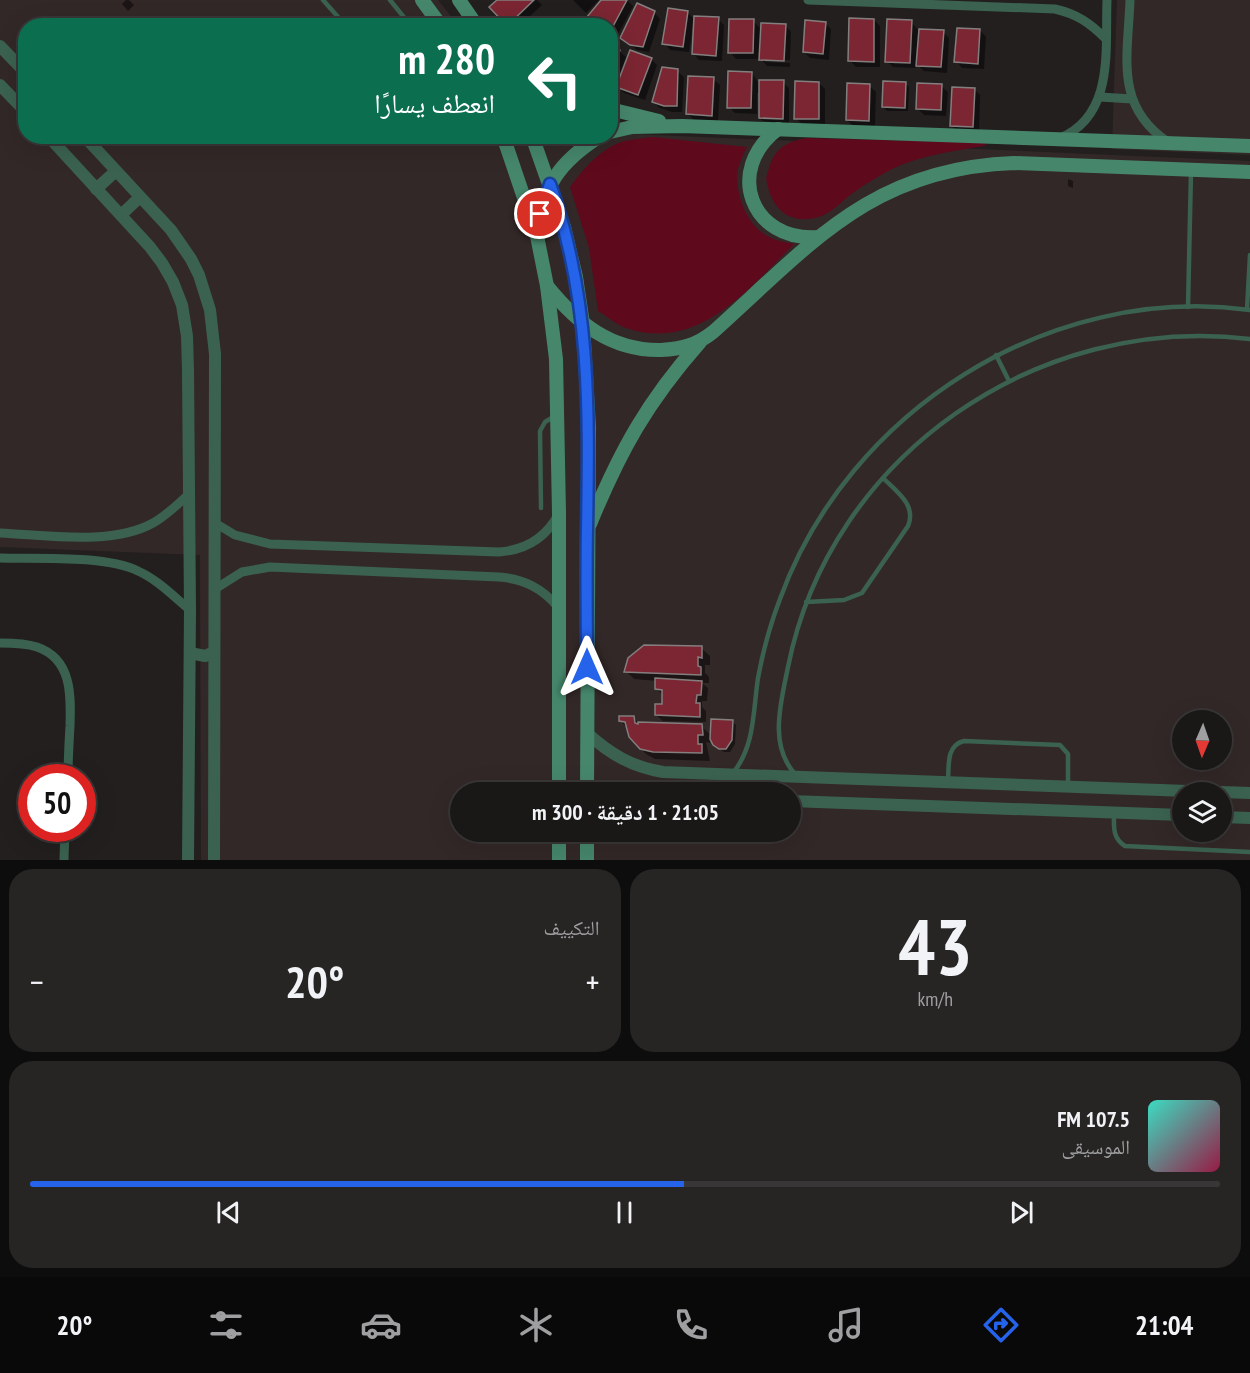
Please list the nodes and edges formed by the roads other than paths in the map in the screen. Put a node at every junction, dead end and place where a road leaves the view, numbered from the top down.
1 (323, 0) edge
2 (390, 0) edge
3 (422, 0) edge
4 (459, 0) edge
5 (808, 0) edge
6 (1064, 0) edge
7 (1107, 0) edge
8 (1130, 0) edge
9 (1064, 11) junction
10 (339, 18) edge
11 (405, 18) edge
12 (435, 18) edge
13 (471, 18) edge
14 (1106, 39) junction
15 (0, 46) edge
16 (18, 65) edge
17 (0, 85) edge
18 (1100, 97) junction
19 (0, 99) edge
20 (1132, 99) junction
21 (16, 103) joint
22 (618, 111) edge
23 (682, 126) junction
24 (778, 129) junction
25 (618, 130) edge
26 (1058, 139) junction
27 (1170, 143) junction
28 (55, 144) edge
29 (91, 144) edge
30 (506, 144) edge
31 (535, 144) edge
32 (588, 144) edge
33 (1250, 146) edge
34 (1191, 169) junction
35 (116, 171) junction
36 (1250, 172) edge
37 (550, 184) junction
38 (96, 189) junction
39 (140, 197) junction
40 (121, 215) junction
41 (537, 236) junction
42 (818, 237) junction
43 (1250, 255) edge
44 (547, 286) junction
45 (1188, 307) junction
46 (1248, 310) edge
47 (583, 324) junction
48 (1250, 339) edge
49 (700, 342) junction
50 (996, 355) junction
51 (1009, 381) junction
52 (558, 414) junction
53 (883, 478) junction
54 (189, 494) junction
55 (541, 508) dead end
56 (559, 513) junction
57 (215, 523) junction
58 (587, 531) junction
59 (0, 533) edge
60 (0, 558) edge
61 (214, 589) junction
62 (806, 602) junction
63 (559, 608) junction
64 (190, 610) junction
65 (0, 643) edge
66 (214, 652) junction
67 (190, 653) junction
68 (214, 692) junction
69 (189, 693) junction
70 (587, 732) junction
71 (68, 764) edge
72 (731, 775) junction
73 (798, 777) junction
74 (559, 782) edge
75 (587, 782) edge
76 (948, 782) junction
77 (1068, 787) junction
78 (1172, 791) edge
79 (1232, 792) edge
80 (1250, 793) edge
81 (801, 801) edge
82 (1114, 813) junction
83 (1172, 815) edge
84 (1232, 817) edge
85 (1250, 818) edge
86 (65, 842) edge
87 (559, 842) edge
88 (588, 842) edge
89 (1250, 852) edge
90 (64, 860) edge
91 (188, 860) edge
92 (214, 860) edge
93 (559, 860) edge
94 (587, 860) edge

1 - 10 lane
2 - 11 lane
3 - 12 main road
4 - 13 main road
5 - 9 street
6 - 9 street
7 - 14 street
8 - 20 street
9 - 14 street
14 - 18 street
15 - 16 street
17 - 21 street
18 - 20 street
18 - 26 street
19 - 21 street
20 - 27 street
22 - 23 main road
23 - 24 main road
23 - 25 main road
24 - 26 main road
24 - 42 main road
26 - 27 main road
27 - 33 main road
28 - 38 street
29 - 35 street
30 - 41 main road
31 - 37 main road
32 - 37 main road
34 - 36 main road
34 - 42 main road
34 - 45 lane
35 - 38 street
35 - 39 street
37 - 41 main road
37 - 47 main road
38 - 40 street
39 - 40 street
39 - 57 street
40 - 54 street
41 - 44 main road
42 - 49 main road
43 - 46 lane
44 - 47 main road
44 - 52 main road
45 - 46 lane
45 - 50 lane
47 - 49 main road
47 - 58 main road
48 - 51 lane
49 - 58 main road
50 - 51 lane
50 - 72 lane
51 - 53 lane
52 - 55 lane
52 - 56 main road
53 - 62 lane
53 - 62 lane
54 - 59 street
54 - 64 street
56 - 57 street
56 - 63 main road
57 - 61 street
58 - 70 main road
60 - 64 street
61 - 63 street
61 - 66 street
62 - 73 lane
63 - 74 main road
64 - 67 street
65 - 71 street
66 - 67 street
66 - 68 street
67 - 69 street
68 - 69 street
68 - 92 street
69 - 91 street
70 - 72 street
70 - 75 main road
72 - 73 street
73 - 76 street
76 - 77 street
76 - 77 lane
77 - 78 street
79 - 80 street
81 - 82 street
82 - 83 street
82 - 89 lane
84 - 85 street
86 - 90 street
87 - 93 main road
88 - 94 main road

